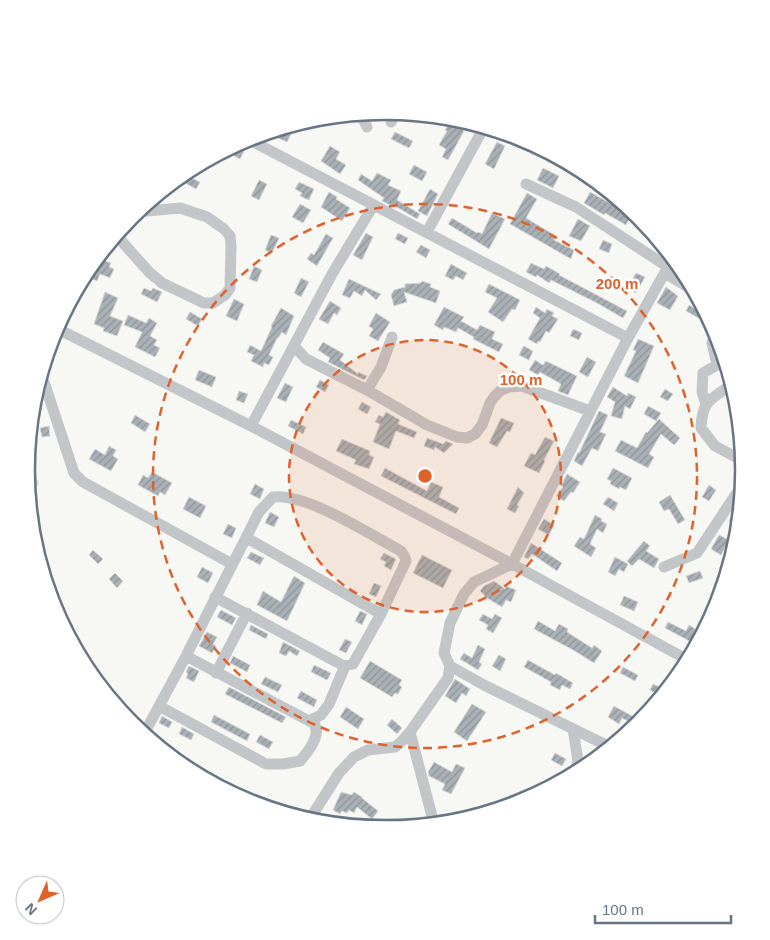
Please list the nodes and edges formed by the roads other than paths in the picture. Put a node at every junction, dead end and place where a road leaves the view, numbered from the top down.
1 (364, 121) edge
2 (367, 127) dead end
3 (481, 133) edge
4 (259, 144) edge
5 (526, 184) dead end
6 (373, 206) junction
7 (150, 211) edge
8 (427, 232) junction
9 (121, 240) edge
10 (668, 266) edge
11 (64, 332) edge
12 (392, 337) dead end
13 (628, 338) junction
14 (294, 346) junction
15 (714, 351) edge
16 (45, 386) edge
17 (725, 389) edge
18 (367, 390) junction
19 (706, 404) junction
20 (590, 411) junction
21 (251, 426) junction
22 (734, 456) edge
23 (734, 498) edge
24 (247, 538) junction
25 (232, 564) junction
26 (512, 564) junction
27 (664, 567) dead end
28 (215, 597) junction
29 (248, 614) junction
30 (381, 614) junction
31 (186, 656) junction
32 (681, 656) edge
33 (345, 666) junction
34 (450, 666) junction
35 (216, 673) junction
36 (159, 706) junction
37 (309, 721) junction
38 (148, 727) edge
39 (573, 729) junction
40 (410, 732) junction
41 (603, 744) edge
42 (578, 762) edge
43 (315, 813) edge
44 (432, 817) edge

1 - 2 street
3 - 8 street
4 - 6 street
5 - 10 street
6 - 8 street
6 - 14 street
7 - 9 street
8 - 13 street
10 - 13 street
11 - 21 street
12 - 18 street
13 - 20 street
14 - 18 street
14 - 21 street
15 - 19 street
16 - 25 street
17 - 19 street
18 - 20 street
19 - 22 street
20 - 26 street
21 - 26 street
23 - 27 street
24 - 25 street
24 - 30 street
24 - 30 street
25 - 28 street
26 - 32 street
26 - 34 street
28 - 29 street
28 - 31 street
29 - 33 street
29 - 35 street
30 - 33 street
31 - 35 street
31 - 36 street
33 - 37 street
34 - 39 street
34 - 40 street
35 - 37 street
36 - 37 street
36 - 38 street
39 - 41 street
39 - 42 street
40 - 43 street
40 - 44 street

